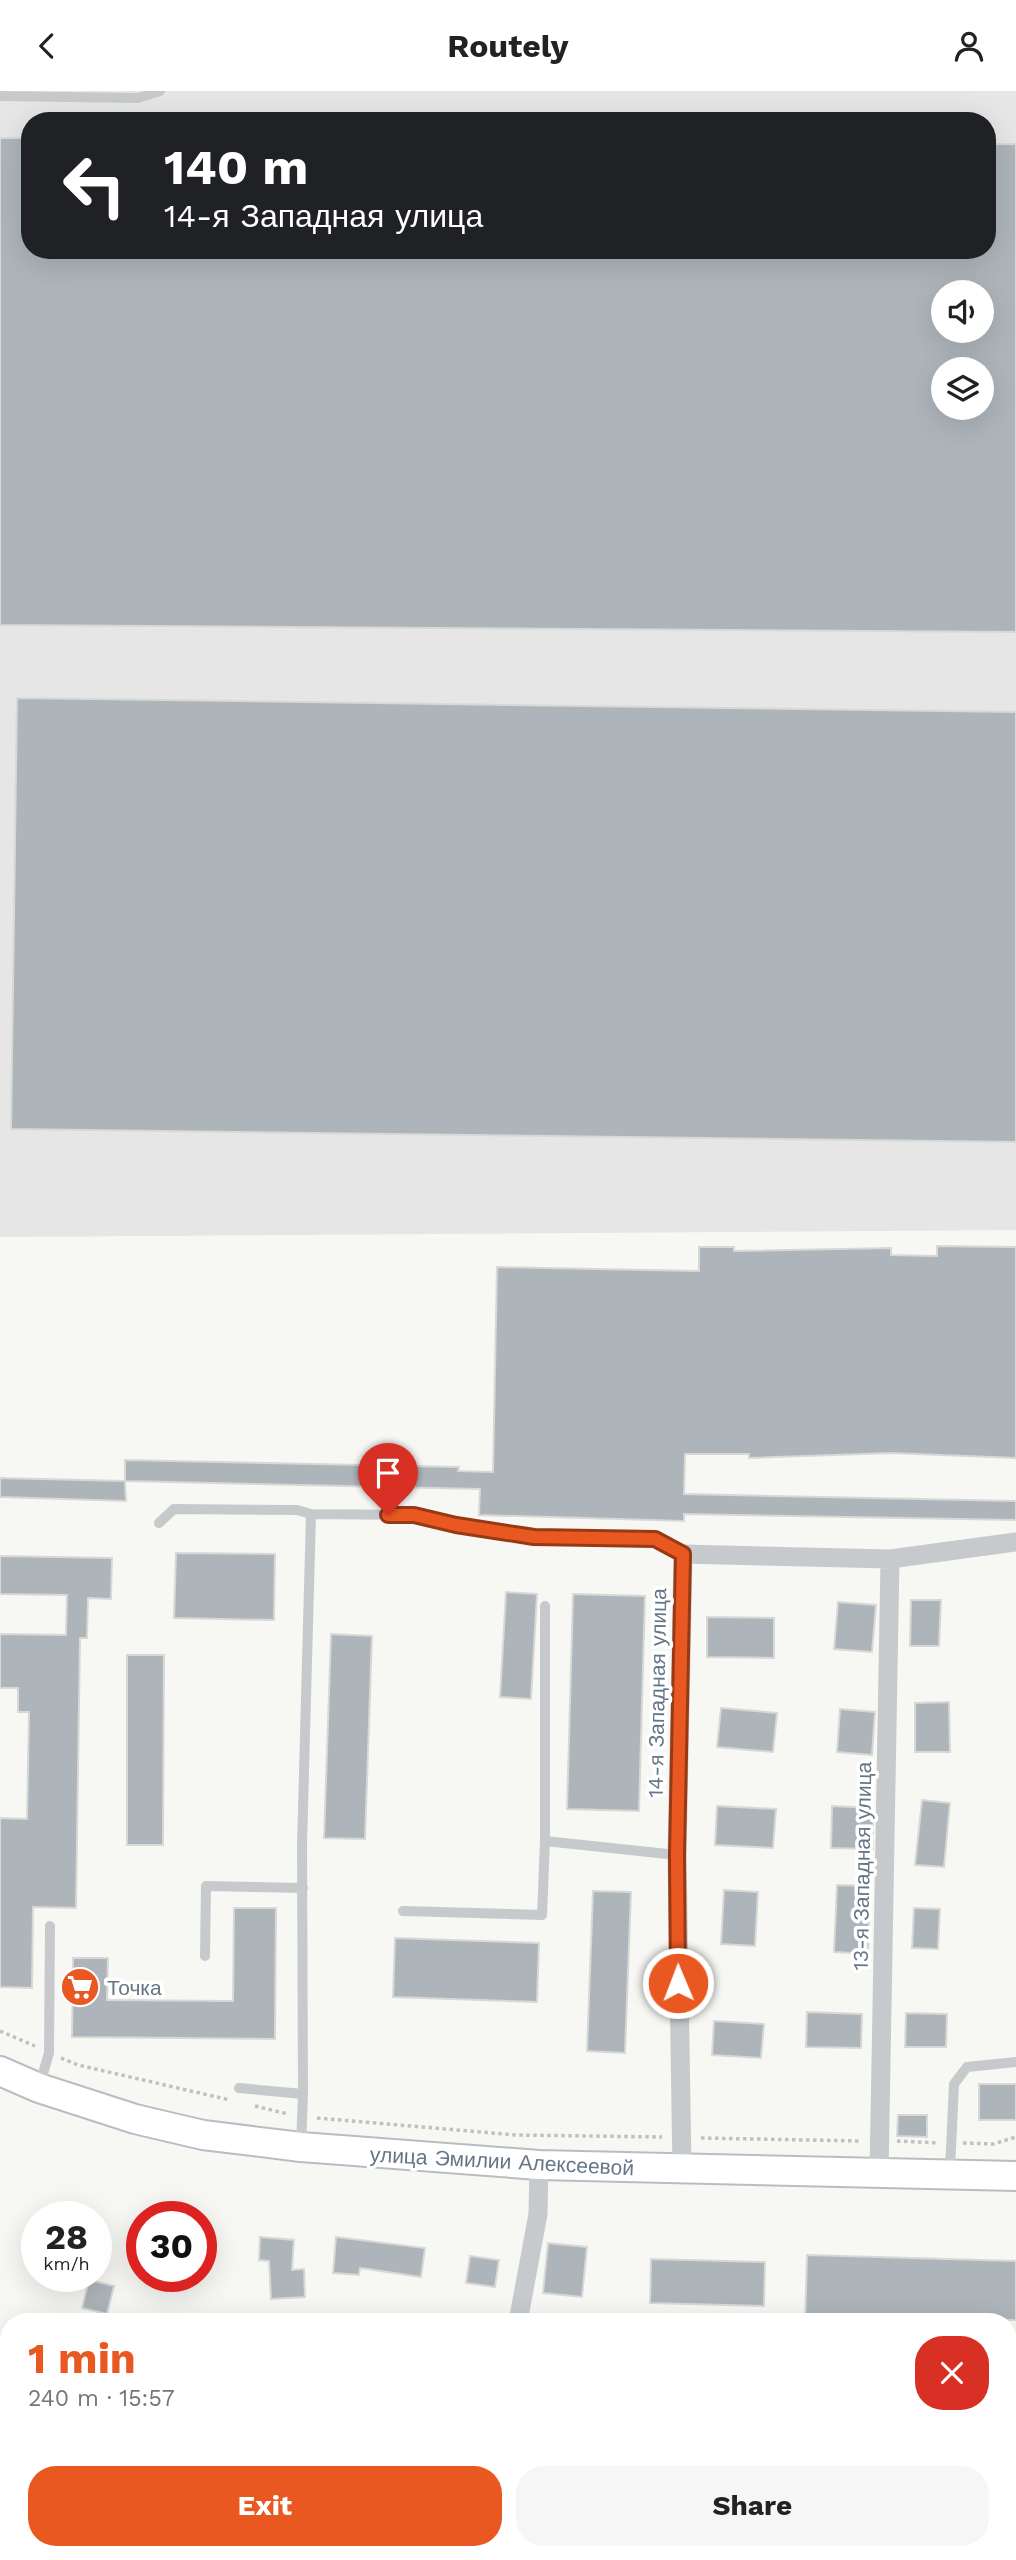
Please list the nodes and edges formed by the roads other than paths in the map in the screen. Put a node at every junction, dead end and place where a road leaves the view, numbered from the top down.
1 (160, 91) edge
2 (0, 96) edge
3 (311, 1514) junction
4 (159, 1523) dead end
5 (1016, 1542) edge
6 (683, 1554) junction
7 (890, 1559) junction
8 (545, 1606) dead end
9 (545, 1841) junction
10 (677, 1855) junction
11 (303, 1888) junction
12 (402, 1911) dead end
13 (50, 1926) dead end
14 (205, 1956) dead end
15 (1016, 2062) edge
16 (0, 2071) edge
17 (39, 2088) junction
18 (239, 2088) dead end
19 (303, 2094) junction
20 (301, 2147) junction
21 (539, 2165) junction
22 (681, 2170) junction
23 (879, 2174) junction
24 (950, 2175) junction
25 (1016, 2176) edge
26 (520, 2313) edge

1 - 2 lane
3 - 4 lane
3 - 6 lane
3 - 11 lane
5 - 7 street
6 - 7 street
6 - 10 street, 14-я Западная улица
7 - 23 street, 13-я Западная улица
8 - 9 lane
9 - 10 lane
9 - 12 lane
10 - 22 street, 14-я Западная улица
11 - 14 lane
11 - 19 lane
13 - 17 lane
15 - 24 lane
16 - 17 street, улица Эмилии Алексеевой
17 - 20 street, улица Эмилии Алексеевой
18 - 19 lane
19 - 20 lane
20 - 21 street, улица Эмилии Алексеевой
21 - 22 street, улица Эмилии Алексеевой
21 - 26 street
22 - 23 street, улица Эмилии Алексеевой
23 - 24 street, улица Эмилии Алексеевой
24 - 25 street, улица Эмилии Алексеевой

